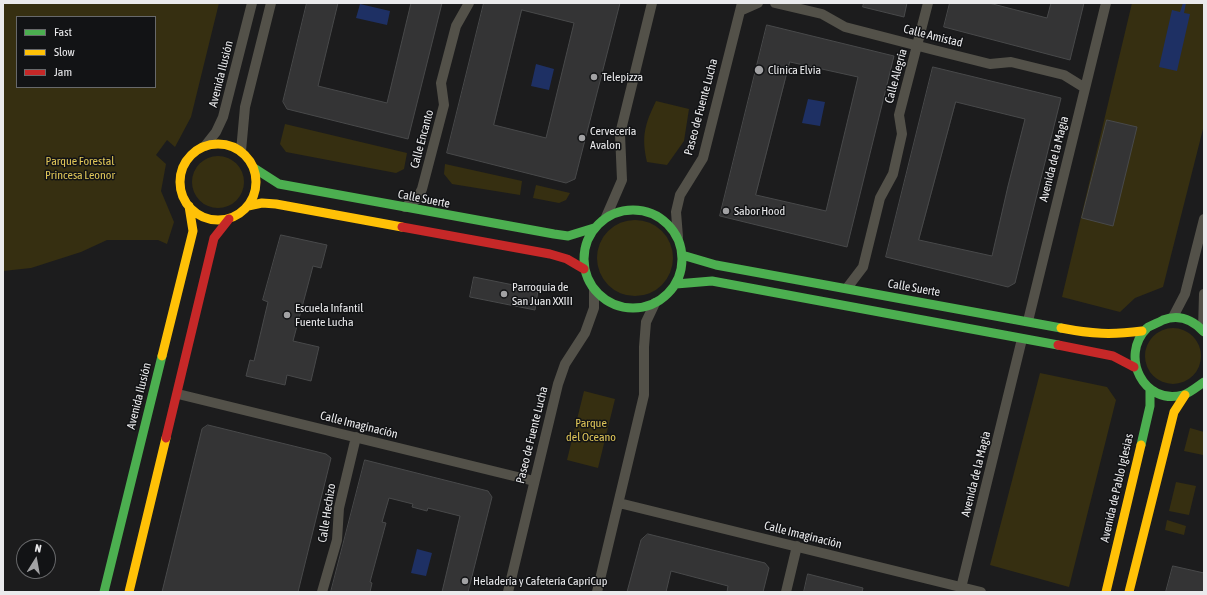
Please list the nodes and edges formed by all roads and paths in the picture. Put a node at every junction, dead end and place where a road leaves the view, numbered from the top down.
1 (252, 3) edge
2 (271, 3) edge
3 (469, 3) edge
4 (652, 3) edge
5 (758, 3) edge
6 (775, 3) edge
7 (928, 3) edge
8 (1106, 3) edge
9 (741, 7) edge
10 (917, 46) junction
11 (1084, 88) junction
12 (205, 146) junction
13 (241, 151) junction
14 (254, 168) junction
15 (188, 206) junction
16 (248, 206) junction
17 (405, 207) junction
18 (229, 218) junction
19 (606, 218) junction
20 (1204, 219) edge
21 (594, 228) junction
22 (678, 237) junction
23 (682, 255) junction
24 (584, 269) junction
25 (676, 284) junction
26 (847, 288) junction
27 (594, 290) junction
28 (1204, 294) edge
29 (655, 303) junction
30 (1173, 317) junction
31 (1028, 321) junction
32 (1142, 331) junction
33 (1204, 331) edge
34 (1022, 339) junction
35 (1134, 367) junction
36 (1204, 382) edge
37 (1150, 390) junction
38 (178, 394) junction
39 (1184, 395) junction
40 (356, 437) junction
41 (534, 481) junction
42 (619, 503) junction
43 (796, 546) junction
44 (961, 590) edge
45 (104, 592) edge
46 (129, 592) edge
47 (322, 592) edge
48 (508, 592) edge
49 (597, 592) edge
50 (786, 592) edge
51 (981, 592) edge
52 (1106, 592) edge
53 (1129, 592) edge

1 - 12 street, Avenida Ilusión
2 - 13 street
3 - 17 street, Calle Encanto
4 - 19 street
5 - 9 street
6 - 10 street, Calle Amistad
7 - 10 street, Calle Alegría
8 - 11 street, Avenida de la Magia
9 - 22 street, Paseo de Fuente Lucha
10 - 11 street, Calle Amistad
10 - 26 street, Calle Alegría
11 - 31 street, Avenida de la Magia
12 - 13 main road
12 - 15 main road
13 - 14 main road
14 - 16 main road
14 - 17 main road, Calle Suerte
15 - 18 main road
15 - 45 main road, Avenida Ilusión
16 - 18 main road
16 - 24 main road
17 - 21 main road, Calle Suerte
18 - 38 main road
19 - 21 main road
19 - 22 main road
20 - 30 street
21 - 24 main road
22 - 23 main road
23 - 25 main road
23 - 26 main road, Calle Suerte
24 - 27 main road
25 - 29 main road
25 - 34 main road
26 - 31 main road, Calle Suerte
27 - 29 main road
27 - 41 street, Paseo de Fuente Lucha
28 - 33 street
29 - 42 street
30 - 32 main road
30 - 33 main road
31 - 32 main road, Calle Suerte
32 - 35 main road
34 - 35 main road
34 - 44 street, Avenida de la Magia
35 - 37 main road
36 - 39 main road
37 - 39 main road
37 - 52 main road, Avenida de Pablo Iglesias
38 - 40 street, Calle Imaginación
38 - 46 main road
39 - 53 main road
40 - 41 street, Calle Imaginación
40 - 47 street, Calle Hechizo
41 - 48 street, Paseo de Fuente Lucha
42 - 43 street, Calle Imaginación
42 - 49 street
43 - 44 street, Calle Imaginación
43 - 50 street
44 - 51 street, Calle Imaginación

